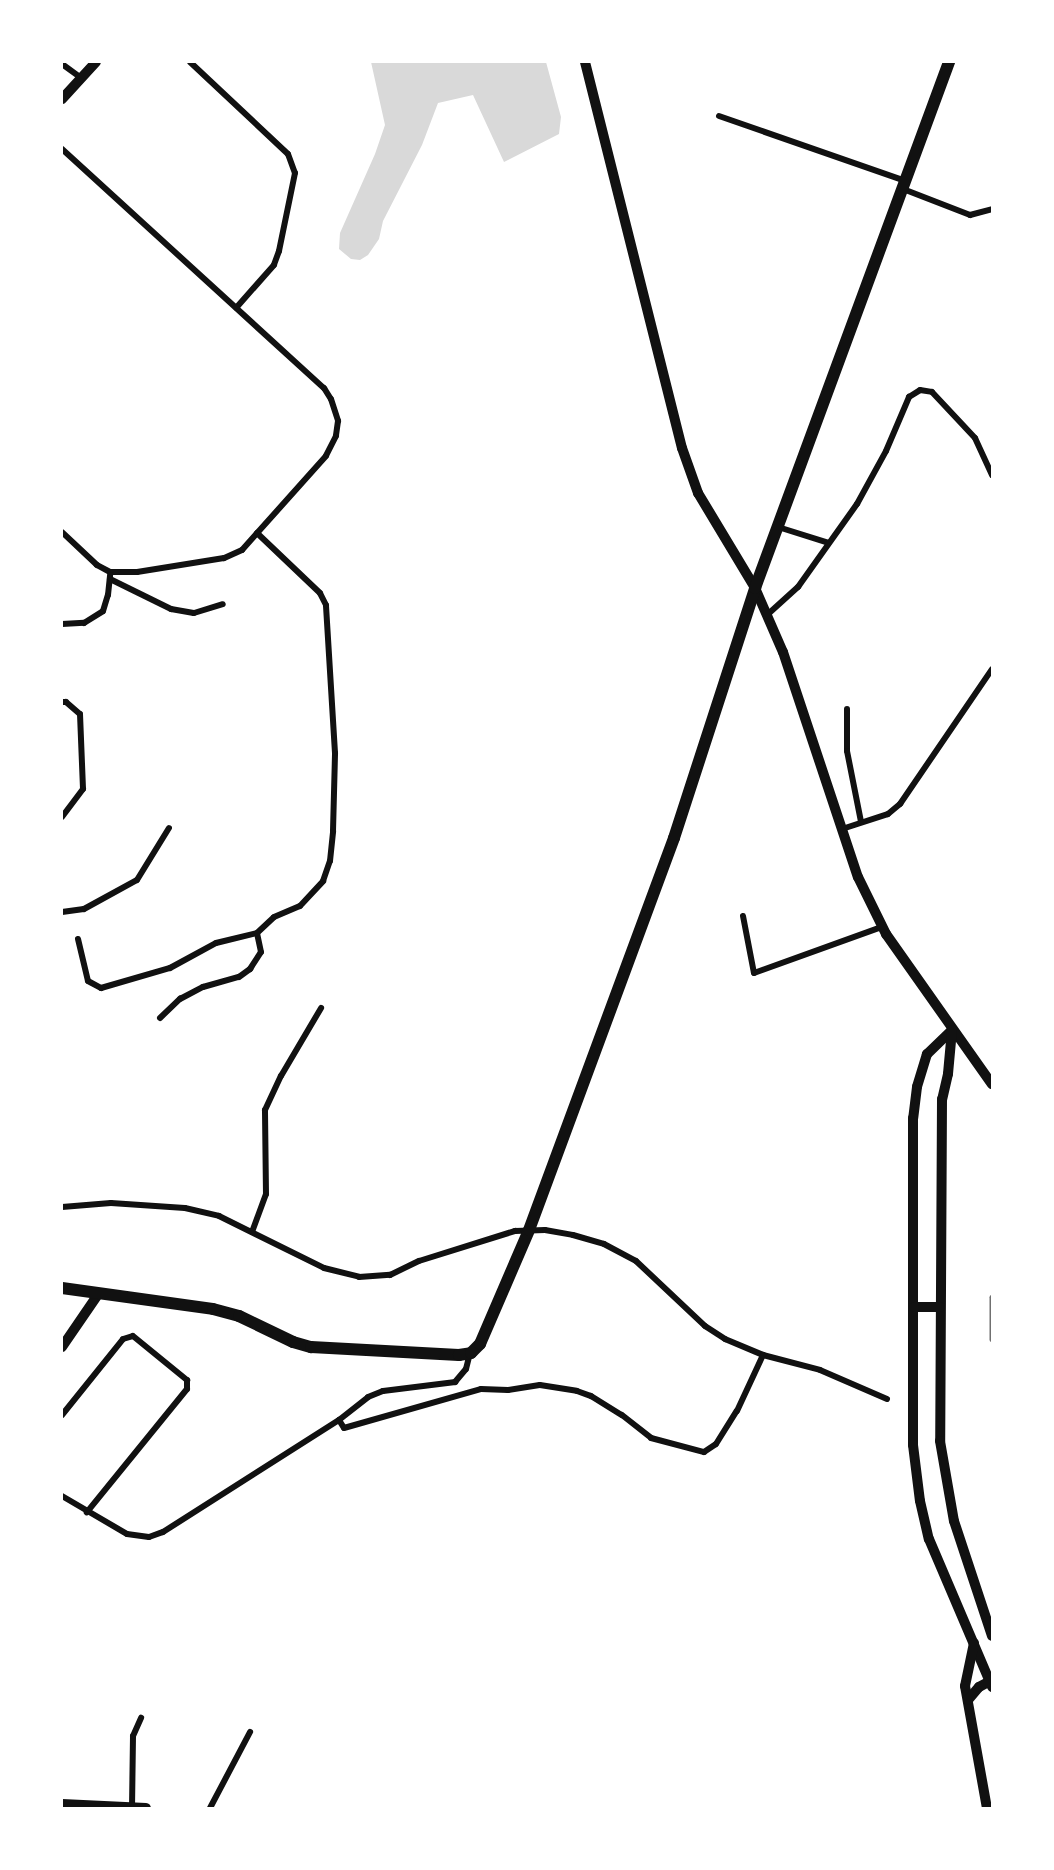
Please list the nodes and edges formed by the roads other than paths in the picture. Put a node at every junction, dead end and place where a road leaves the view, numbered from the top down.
1 (96, 62) edge
2 (190, 62) edge
3 (585, 62) edge
4 (949, 62) edge
5 (62, 64) edge
6 (81, 78) junction
7 (62, 99) edge
8 (719, 116) dead end
9 (62, 149) edge
10 (905, 185) junction
11 (993, 209) edge
12 (236, 308) junction
13 (993, 475) edge
14 (778, 527) junction
15 (62, 532) edge
16 (257, 533) junction
17 (829, 543) junction
18 (110, 575) junction
19 (755, 588) junction
20 (223, 604) dead end
21 (767, 615) junction
22 (62, 624) edge
23 (993, 669) edge
24 (62, 702) edge
25 (847, 709) dead end
26 (62, 817) edge
27 (861, 822) junction
28 (169, 828) dead end
29 (842, 828) junction
30 (62, 912) edge
31 (743, 916) dead end
32 (882, 927) junction
33 (257, 933) junction
34 (78, 939) dead end
35 (321, 1008) dead end
36 (160, 1018) dead end
37 (952, 1030) junction
38 (993, 1084) edge
39 (62, 1207) edge
40 (529, 1230) junction
41 (252, 1232) junction
42 (62, 1288) edge
43 (99, 1293) junction
44 (940, 1306) junction
45 (914, 1307) junction
46 (62, 1347) edge
47 (471, 1353) junction
48 (763, 1355) junction
49 (887, 1399) dead end
50 (62, 1415) edge
51 (339, 1420) junction
52 (62, 1496) edge
53 (87, 1512) junction
54 (993, 1636) edge
55 (974, 1642) junction
56 (992, 1682) edge
57 (968, 1700) junction
58 (141, 1718) dead end
59 (250, 1732) dead end
60 (62, 1804) edge
61 (132, 1808) edge
62 (146, 1809) edge
63 (210, 1809) edge
64 (987, 1809) edge

1 - 6 street
2 - 12 street
3 - 19 street
4 - 10 main road
5 - 6 street
6 - 7 street
8 - 10 street
9 - 12 street
10 - 11 street
10 - 14 main road
12 - 16 street
13 - 17 street
14 - 17 street
14 - 19 main road
15 - 18 street
16 - 18 street
16 - 33 street
17 - 21 street
18 - 20 street
18 - 22 street
19 - 21 street
19 - 40 main road
21 - 29 street
23 - 27 street
24 - 26 street
25 - 27 street
27 - 29 street
28 - 30 street
29 - 32 street
31 - 32 street
32 - 37 street
33 - 34 street
33 - 36 street
35 - 41 street
37 - 38 street
37 - 44 street
37 - 45 street
39 - 41 street
40 - 41 street
40 - 47 main road
40 - 48 street
42 - 43 main road
43 - 46 street
43 - 47 main road
44 - 45 street
44 - 54 street
45 - 55 street
47 - 51 street
48 - 49 street
48 - 51 street
50 - 53 street
51 - 53 street
52 - 53 street
55 - 56 street
55 - 57 street
56 - 57 street
57 - 64 street
58 - 61 street
59 - 63 street
60 - 61 street
61 - 62 street

